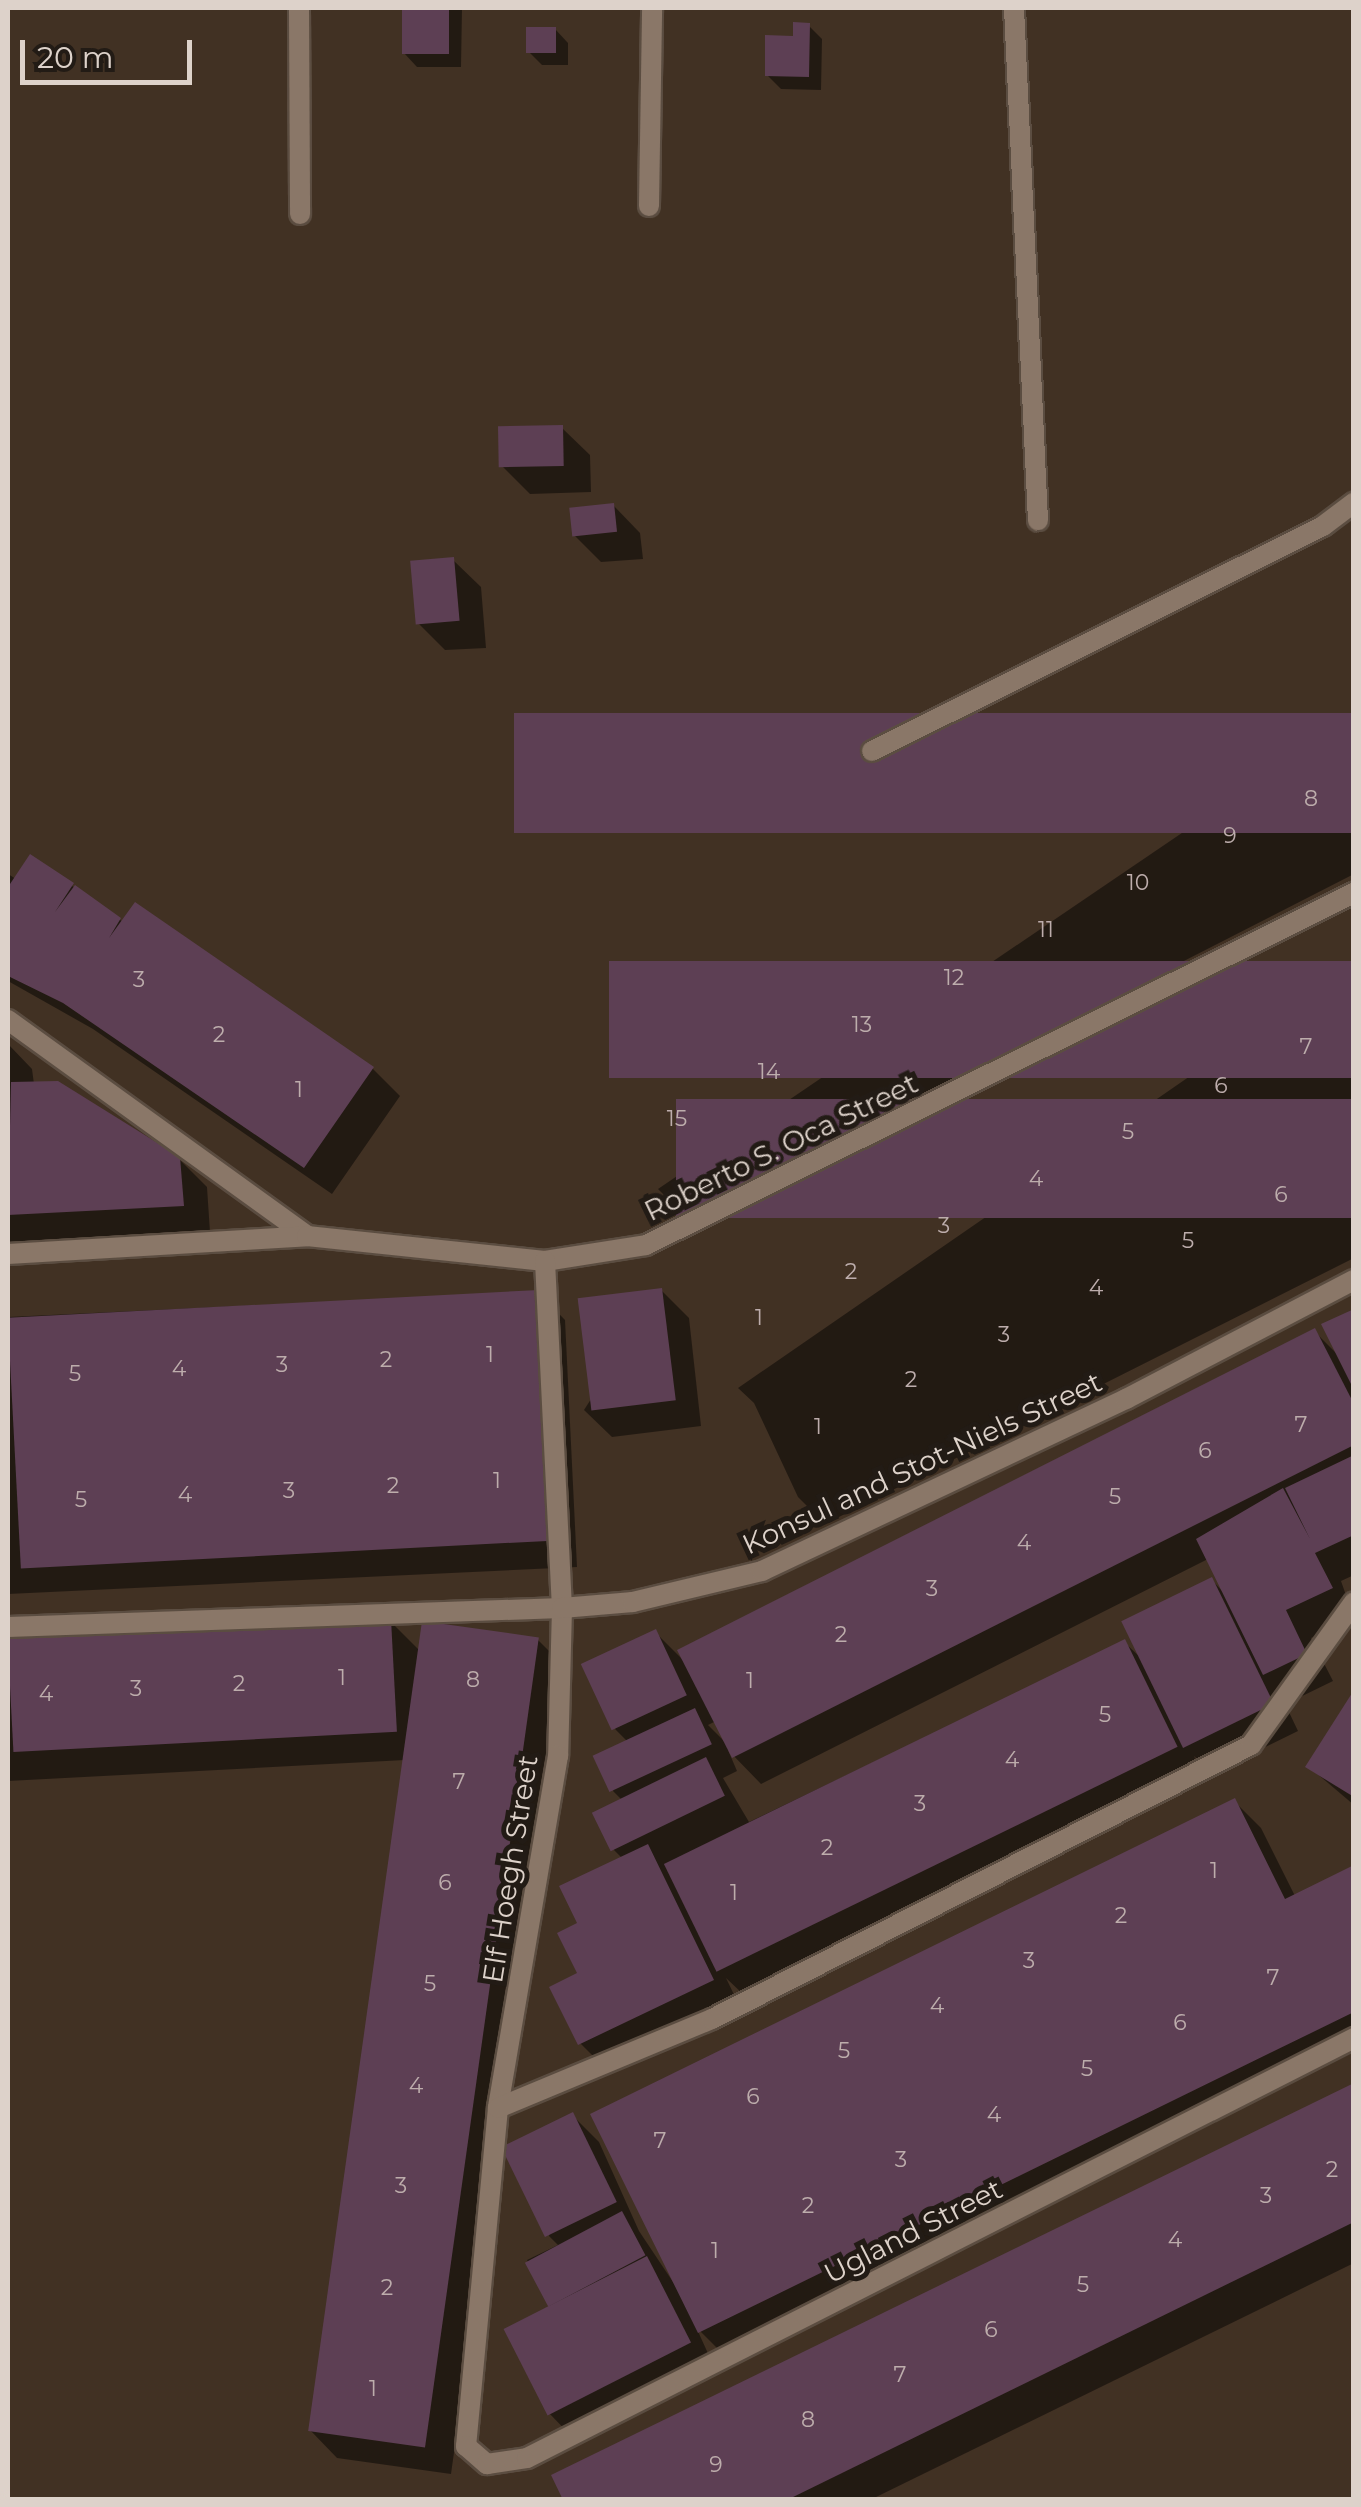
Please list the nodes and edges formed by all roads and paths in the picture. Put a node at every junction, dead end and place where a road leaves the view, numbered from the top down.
1 (299, 8) edge
2 (652, 8) edge
3 (1014, 8) edge
4 (649, 206) dead end
5 (300, 214) dead end
6 (1354, 503) edge
7 (1038, 520) dead end
8 (872, 752) dead end
9 (1354, 893) edge
10 (8, 1020) edge
11 (307, 1236) junction
12 (8, 1254) edge
13 (545, 1261) junction
14 (1354, 1280) edge
15 (1354, 1602) edge
16 (562, 1608) junction
17 (8, 1627) edge
18 (1354, 2038) edge
19 (498, 2108) junction
20 (495, 2464) joint

1 - 5 street
2 - 4 street
3 - 7 street
6 - 8 street
9 - 13 street, Roberto S. Oca Street
10 - 11 street
11 - 12 street, Roberto S. Oca Street
11 - 13 street, Roberto S. Oca Street
13 - 16 street, Elf Hoegh Street
14 - 16 street, Konsul and Stot-Niels Street
15 - 19 street
16 - 17 street, Konsul and Stot-Niels Street
16 - 19 street, Elf Hoegh Street
18 - 20 street, Ugland Street
19 - 20 street, Elf Hoegh Street

